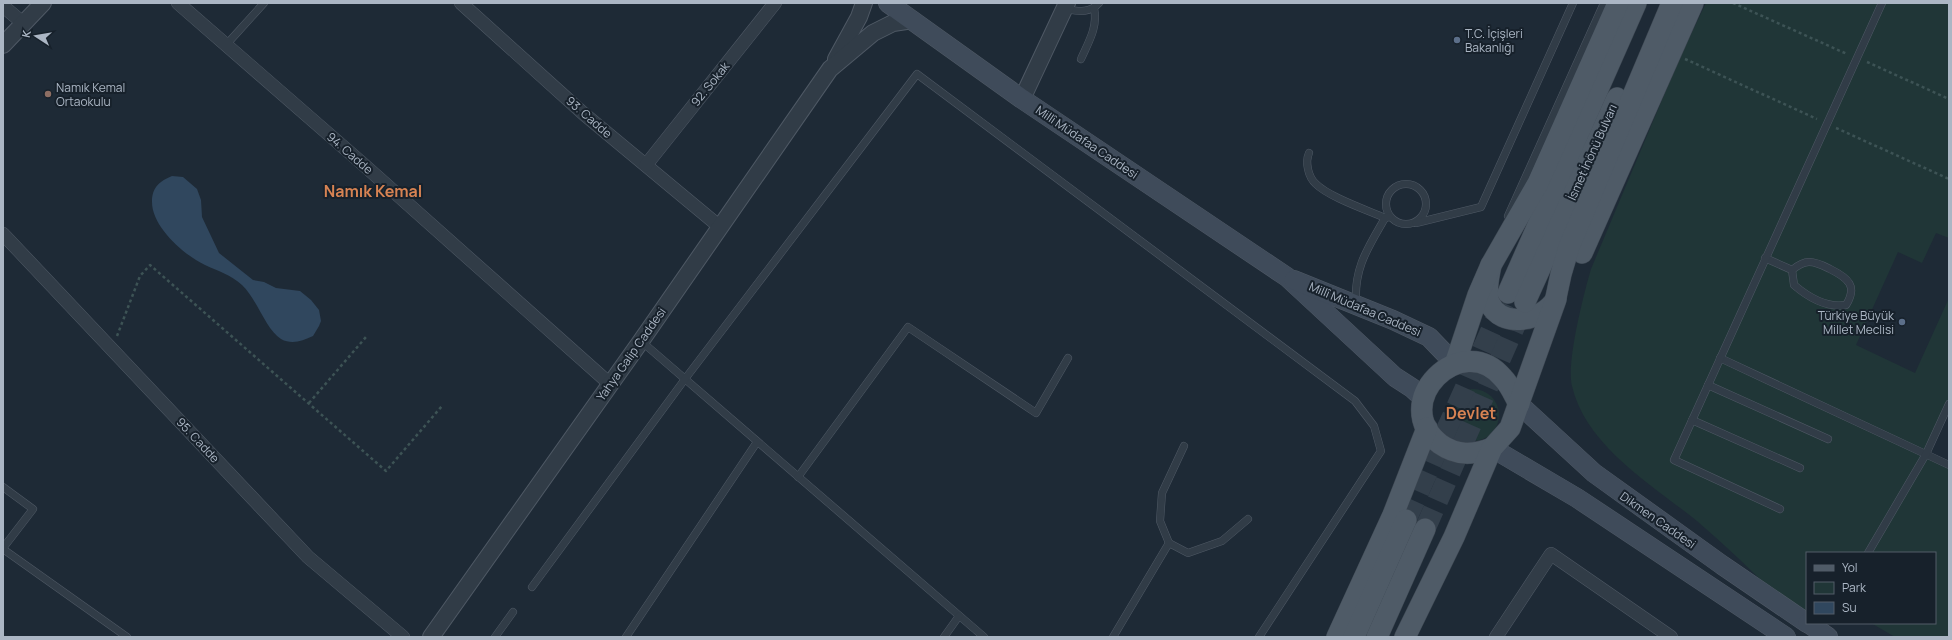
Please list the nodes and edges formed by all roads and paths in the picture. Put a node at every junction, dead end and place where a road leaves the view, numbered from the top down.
1 (43, 3) edge
2 (178, 3) edge
3 (264, 3) edge
4 (461, 3) edge
5 (775, 3) edge
6 (864, 3) edge
7 (888, 3) edge
8 (1573, 3) edge
9 (1604, 3) edge
10 (1618, 3) edge
11 (1636, 3) edge
12 (1660, 3) edge
13 (1672, 3) edge
14 (1693, 3) edge
15 (1733, 3) edge
16 (1882, 3) edge
17 (3, 6) edge
18 (1066, 6) edge
19 (1096, 6) edge
20 (913, 20) junction
21 (23, 24) junction
22 (3, 45) edge
23 (226, 45) junction
24 (1671, 53) junction
25 (1857, 58) junction
26 (1081, 59) dead end
27 (830, 69) junction
28 (1022, 99) junction
29 (1949, 99) edge
30 (1827, 124) junction
31 (1309, 153) dead end
32 (646, 165) junction
33 (1949, 179) edge
34 (1387, 218) junction
35 (1416, 223) junction
36 (720, 227) junction
37 (3, 234) edge
38 (1765, 258) junction
39 (1491, 265) junction
40 (1792, 270) junction
41 (1287, 277) junction
42 (1555, 302) junction
43 (1356, 305) junction
44 (366, 337) dead end
45 (641, 341) junction
46 (112, 349) junction
47 (1068, 358) dead end
48 (1720, 358) junction
49 (1455, 364) junction
50 (685, 379) junction
51 (610, 384) junction
52 (1708, 385) junction
53 (1424, 398) junction
54 (309, 403) junction
55 (1519, 404) junction
56 (1949, 404) edge
57 (442, 406) dead end
58 (1692, 420) junction
59 (1427, 428) junction
60 (1828, 439) dead end
61 (757, 442) junction
62 (1184, 446) dead end
63 (1492, 448) junction
64 (1926, 454) junction
65 (1949, 465) edge
66 (1800, 468) dead end
67 (798, 477) junction
68 (3, 487) edge
69 (1780, 509) dead end
70 (1248, 520) dead end
71 (1406, 520) tunnel mouth
72 (1425, 529) tunnel mouth
73 (1170, 543) junction
74 (3, 549) edge
75 (1869, 552) edge
76 (532, 587) dead end
77 (513, 612) dead end
78 (959, 616) junction
79 (1806, 620) edge
80 (127, 637) edge
81 (403, 637) edge
82 (431, 637) edge
83 (495, 637) edge
84 (626, 637) edge
85 (944, 637) edge
86 (984, 637) edge
87 (1113, 637) edge
88 (1259, 637) edge
89 (1337, 637) edge
90 (1354, 637) edge
91 (1377, 637) edge
92 (1405, 637) edge
93 (1496, 637) edge
94 (1671, 637) edge
95 (1786, 637) edge

1 - 21 street
2 - 23 street, 94. Cadde
3 - 23 lane
4 - 32 street, 93. Cadde
5 - 32 street, 92. Sokak
6 - 27 street, Yahya Galip Caddesi
7 - 20 main road, Millî Müdafaa Caddesi
8 - 35 lane
9 - 39 lane
10 - 39 main road
11 - 12 main road, İsmet İnönü Bulvarı
13 - 42 main road
14 - 24 main road
15 - 25 path
16 - 25 lane
17 - 21 street
18 - 19 lane
18 - 28 street
19 - 26 lane
20 - 27 street, Yahya Galip Caddesi
20 - 28 main road, Millî Müdafaa Caddesi
21 - 22 street
23 - 51 street, 94. Cadde
24 - 30 path
24 - 42 main road
25 - 29 path
25 - 30 lane
27 - 36 street, Yahya Galip Caddesi
28 - 41 main road, Millî Müdafaa Caddesi
30 - 33 path
30 - 38 lane
31 - 34 lane
32 - 36 street, 93. Cadde
34 - 35 lane
34 - 35 lane
34 - 43 lane
36 - 45 street, Yahya Galip Caddesi
37 - 46 street, 95. Cadde
38 - 40 lane
38 - 48 lane
39 - 42 main road
39 - 49 main road
40 - 40 lane
41 - 43 main road, Millî Müdafaa Caddesi
41 - 53 main road, Millî Müdafaa Caddesi
42 - 55 main road
43 - 49 main road, Millî Müdafaa Caddesi
44 - 54 path
45 - 50 lane
45 - 51 street, Yahya Galip Caddesi
46 - 54 path
46 - 81 street, 95. Cadde
47 - 67 lane
48 - 52 lane
48 - 64 lane
49 - 53 main road
49 - 55 main road
50 - 61 lane
50 - 76 lane
50 - 88 lane
51 - 82 street, Yahya Galip Caddesi
52 - 58 lane
52 - 60 lane
53 - 59 main road
54 - 57 path
55 - 63 main road
55 - 79 main road, Dikmen Caddesi
56 - 64 lane
58 - 66 lane
58 - 69 lane
59 - 63 main road
59 - 89 main road
61 - 67 lane
61 - 84 lane
62 - 73 lane
63 - 92 main road
63 - 95 main road
64 - 65 lane
64 - 75 lane
67 - 78 lane
68 - 74 lane
70 - 73 lane
71 - 90 main road
72 - 91 main road
73 - 87 lane
74 - 80 lane
77 - 83 lane
78 - 85 lane
78 - 86 lane
93 - 94 street

